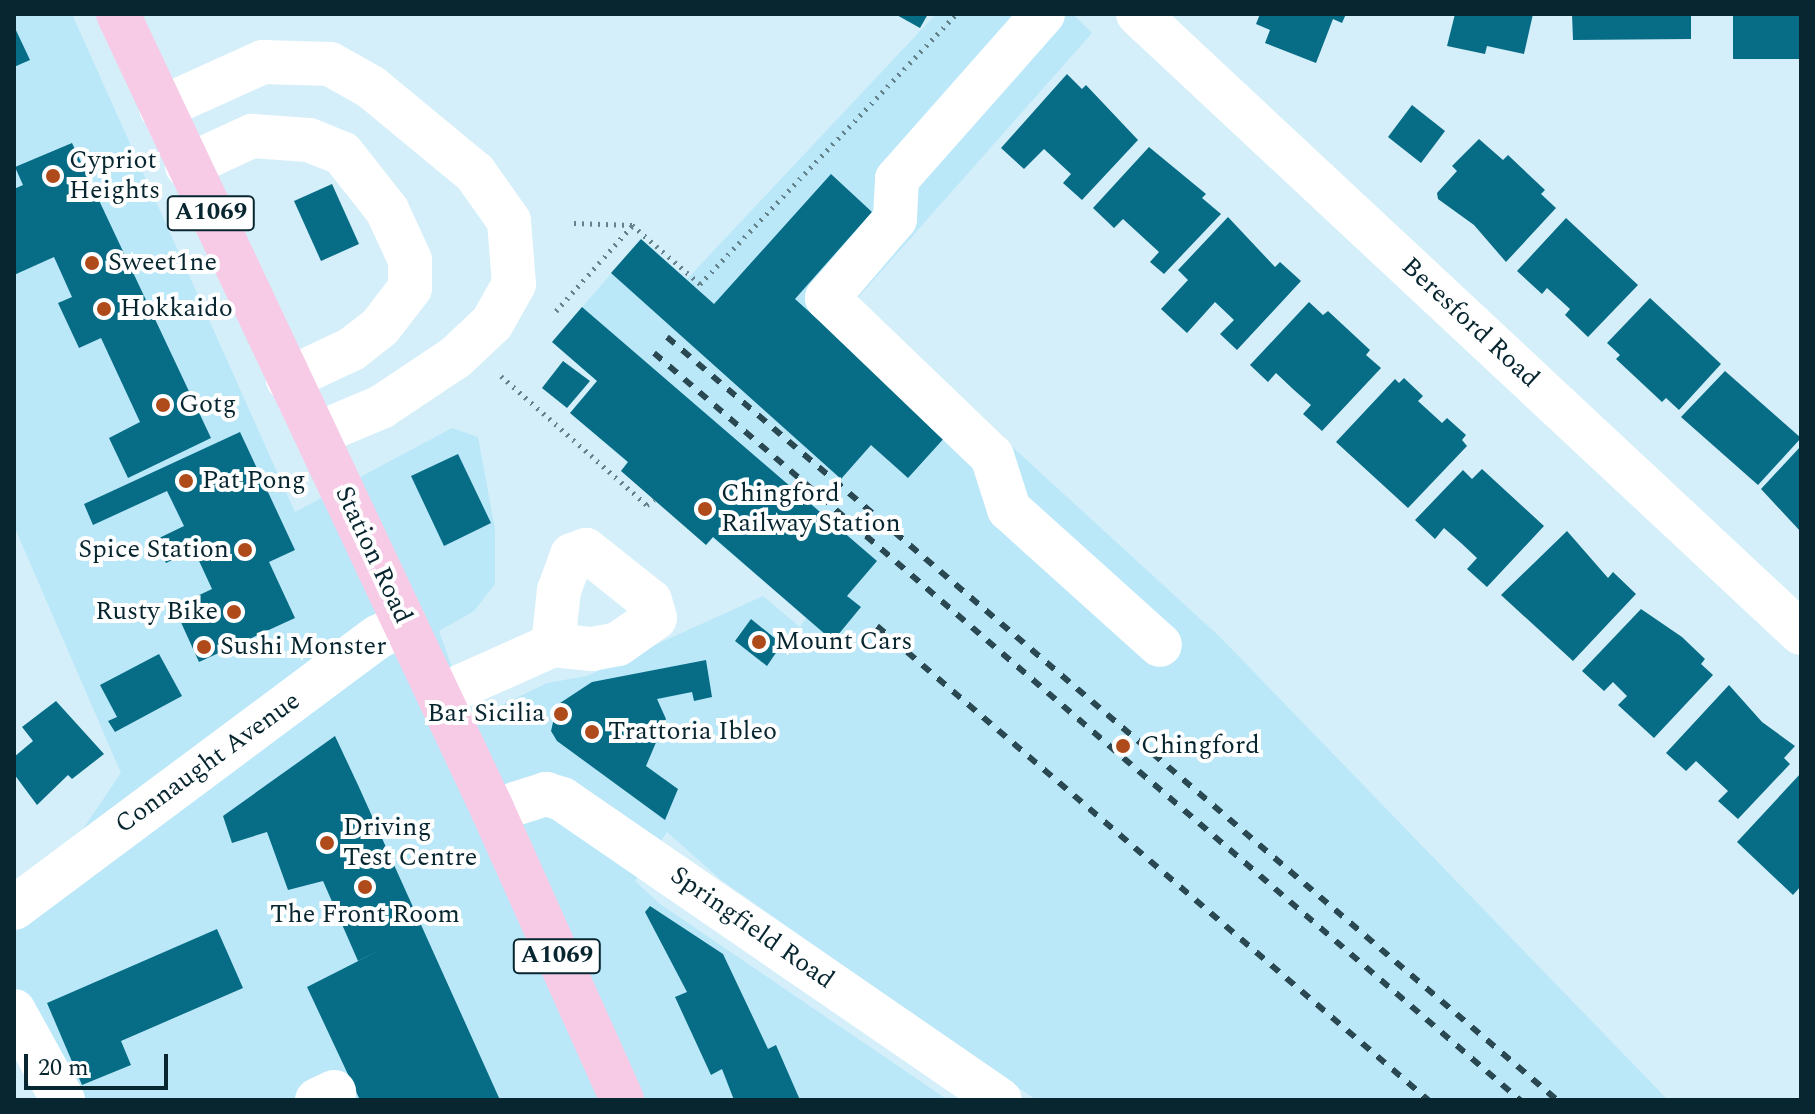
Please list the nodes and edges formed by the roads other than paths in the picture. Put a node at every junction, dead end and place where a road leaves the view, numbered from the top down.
1 (118, 14) edge
2 (1043, 14) edge
3 (1138, 14) edge
4 (161, 108) junction
5 (187, 166) junction
6 (288, 379) junction
7 (317, 434) junction
8 (405, 623) junction
9 (1801, 633) edge
10 (553, 645) dead end
11 (1160, 645) dead end
12 (439, 696) junction
13 (493, 811) junction
14 (14, 908) edge
15 (14, 1011) edge
16 (63, 1100) edge
17 (622, 1100) edge
18 (1000, 1100) edge

1 - 4 main road, Station Road / A1069
2 - 11 street
3 - 9 street, Beresford Road
4 - 5 main road, Station Road / A1069
4 - 7 street
5 - 6 main road, Station Road / A1069
5 - 6 street
6 - 7 main road, Station Road / A1069
7 - 8 main road, Station Road / A1069
8 - 12 main road, Station Road / A1069
8 - 14 street, Connaught Avenue
10 - 12 street
12 - 13 main road, Station Road / A1069
13 - 17 main road, Station Road / A1069
13 - 18 street, Springfield Road
15 - 16 street

